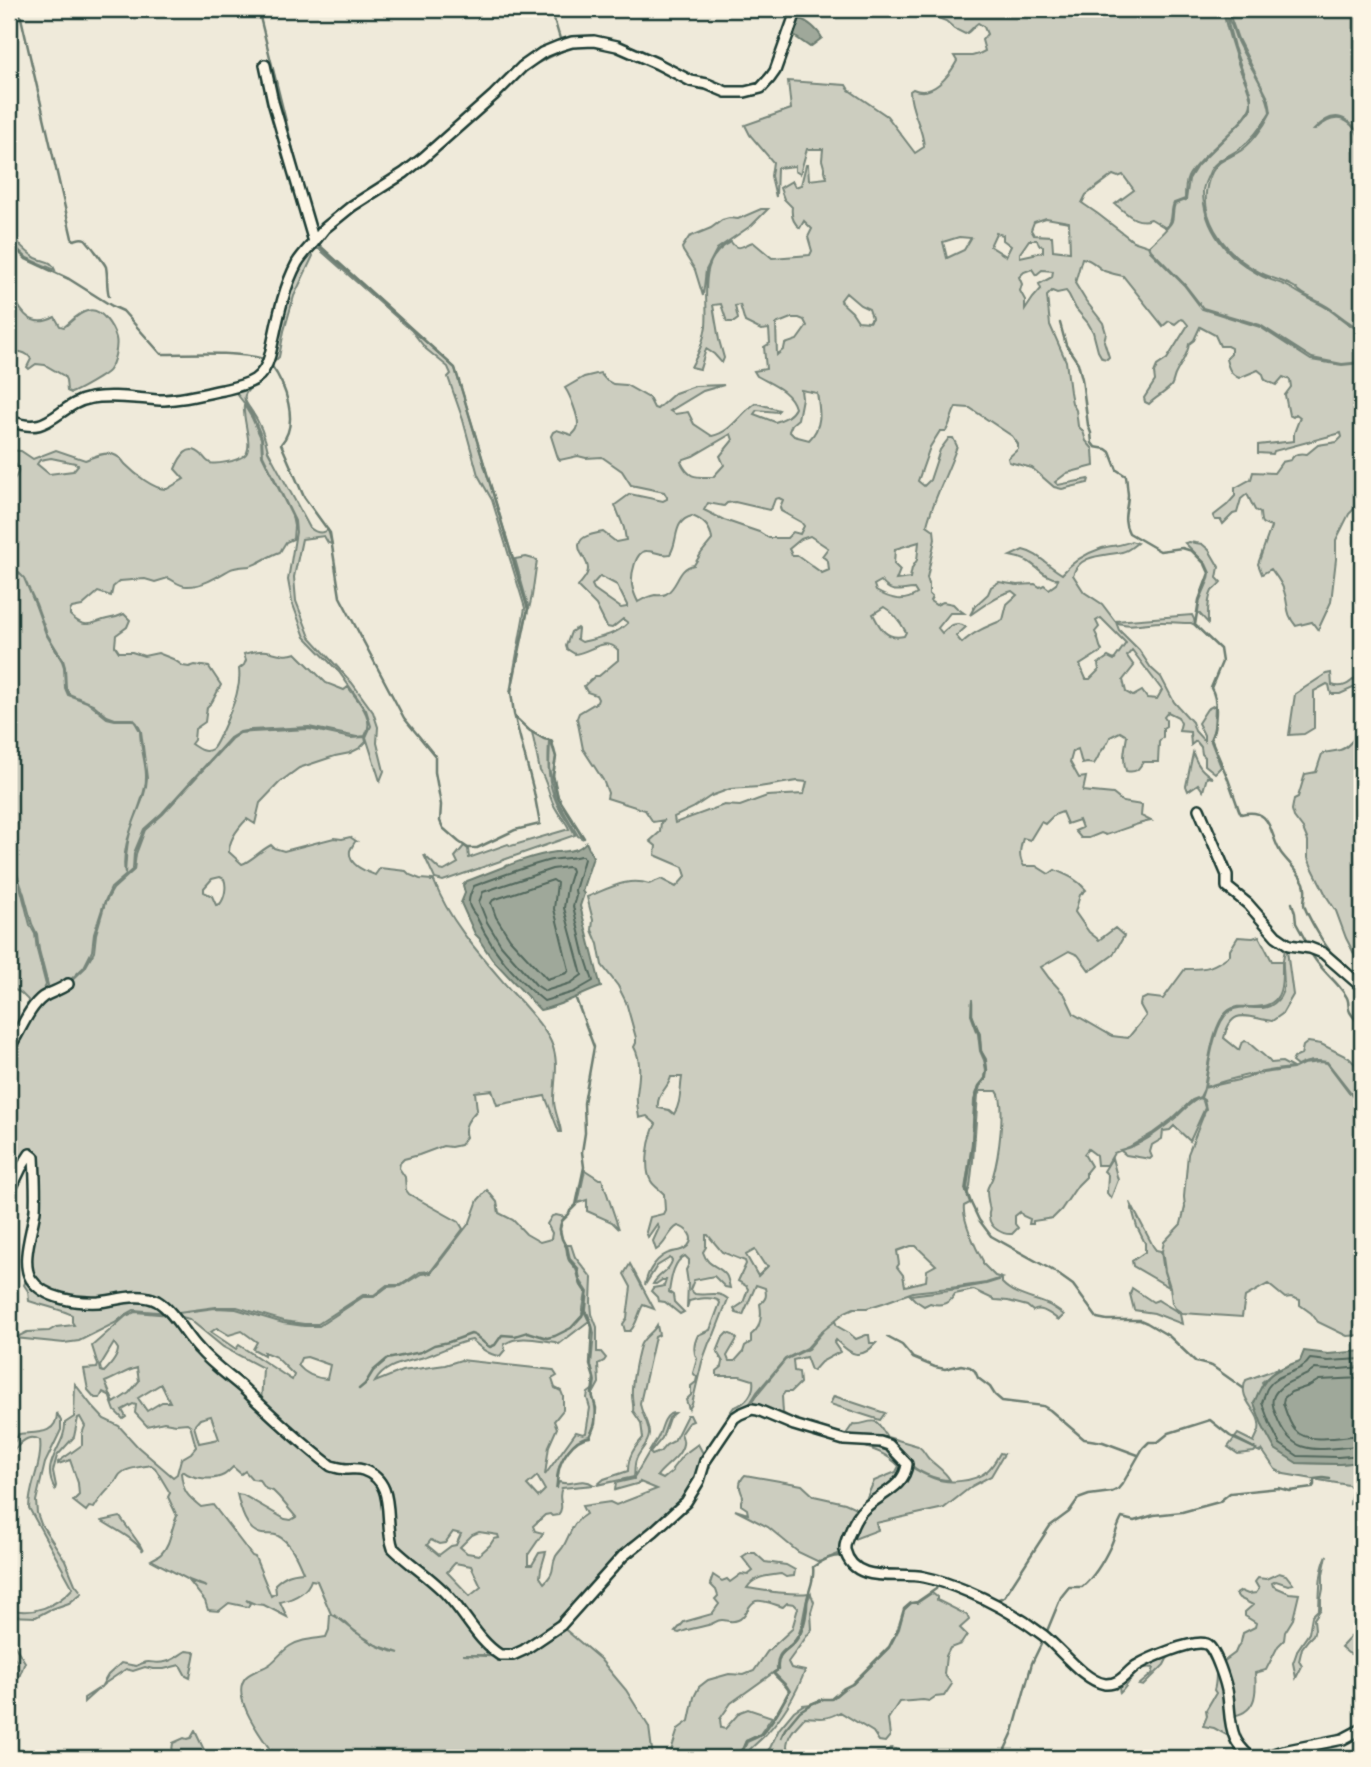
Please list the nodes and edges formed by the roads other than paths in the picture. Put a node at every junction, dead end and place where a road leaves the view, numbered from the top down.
1 (797, 9) edge
2 (265, 65) dead end
3 (314, 242) junction
4 (9, 420) edge
5 (1199, 809) dead end
6 (68, 984) dead end
7 (1362, 987) edge
8 (9, 1048) edge
9 (9, 1193) edge
10 (1362, 1730) edge
11 (1256, 1758) edge

1 - 3 street
2 - 3 street
3 - 4 street
5 - 7 street
6 - 8 street
9 - 11 street
10 - 11 street

